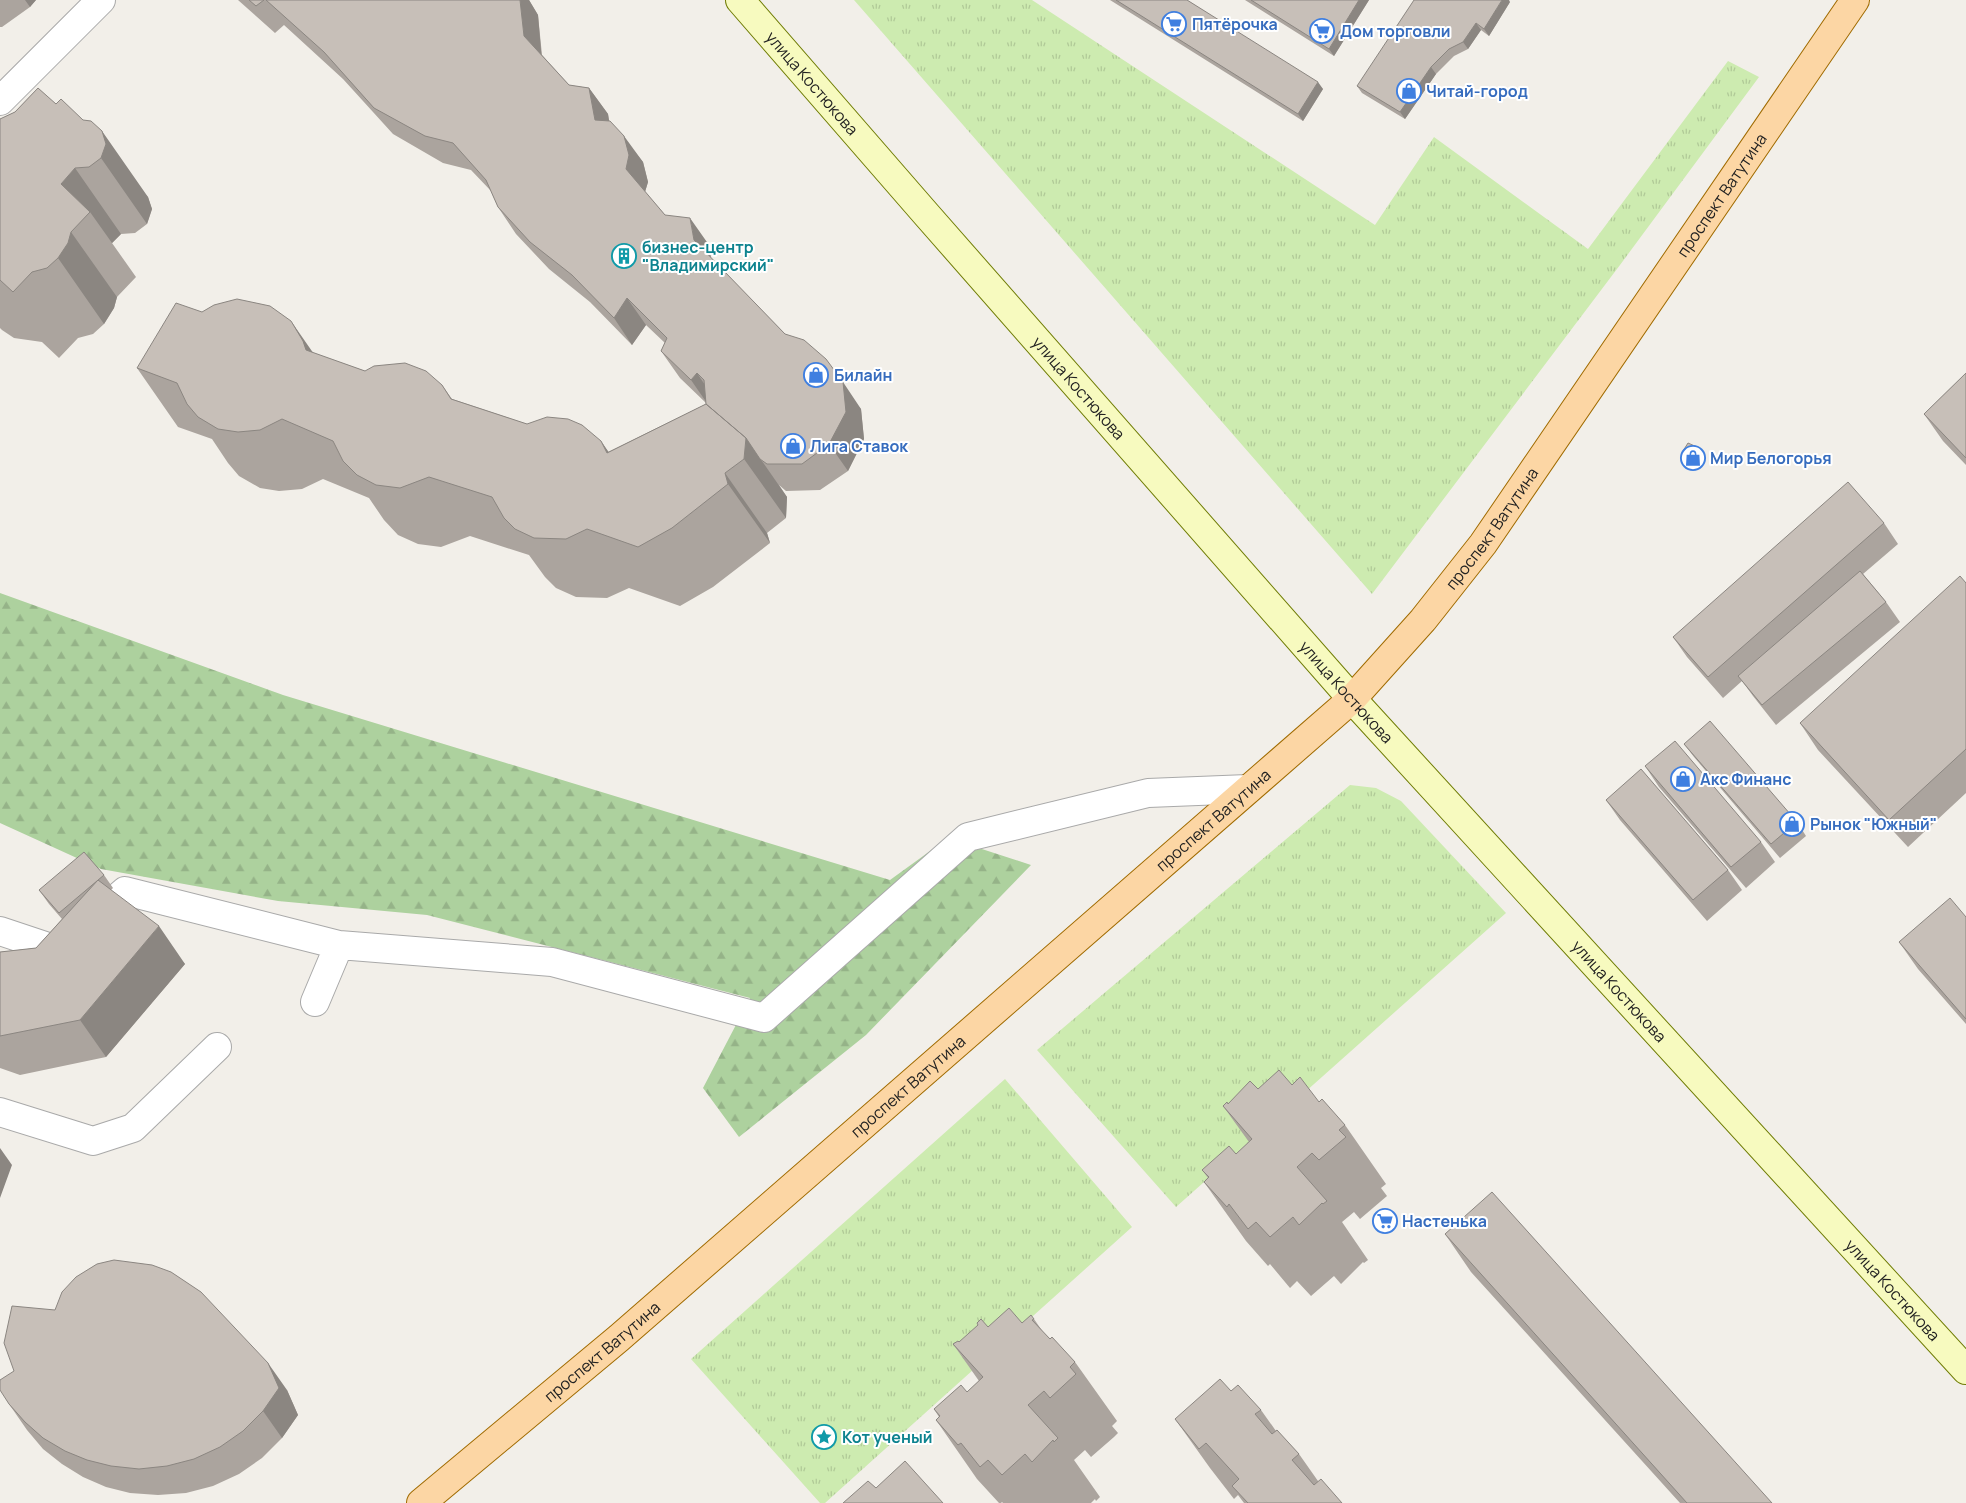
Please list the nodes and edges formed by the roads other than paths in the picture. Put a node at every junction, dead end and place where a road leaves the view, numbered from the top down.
1 (101, 0) edge
2 (740, 0) edge
3 (1855, 0) edge
4 (0, 101) edge
5 (1352, 699) junction
6 (1248, 789) junction
7 (0, 931) edge
8 (339, 945) junction
9 (315, 1002) dead end
10 (217, 1047) dead end
11 (0, 1112) edge
12 (1966, 1370) edge
13 (421, 1503) edge

1 - 4 street
2 - 5 main road, улица Костюкова
3 - 5 main road, проспект Ватутина
5 - 6 main road, проспект Ватутина
5 - 12 main road, улица Костюкова
6 - 8 street
6 - 13 main road, проспект Ватутина
7 - 8 street
8 - 9 street
10 - 11 street

